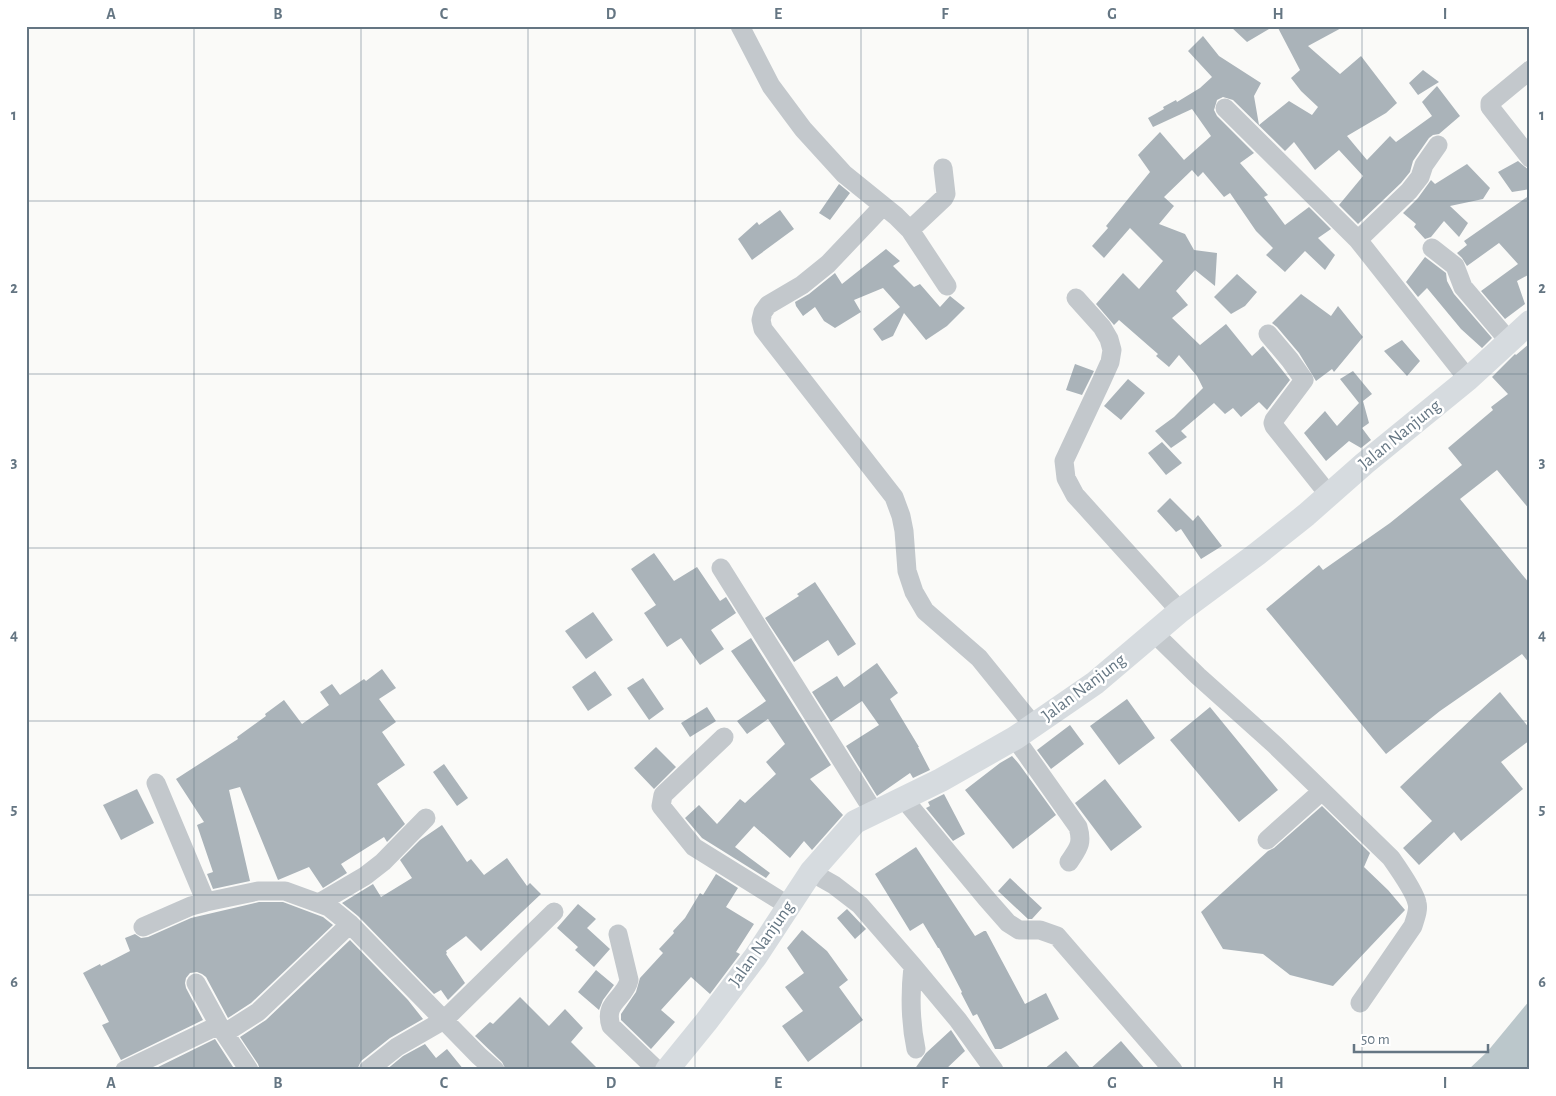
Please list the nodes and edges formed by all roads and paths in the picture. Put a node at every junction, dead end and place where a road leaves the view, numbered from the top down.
1 (740, 26) edge
2 (1530, 70) edge
3 (1225, 108) dead end
4 (1438, 146) dead end
5 (1530, 158) edge
6 (943, 168) dead end
7 (883, 206) junction
8 (910, 230) junction
9 (1358, 240) junction
10 (1432, 248) dead end
11 (947, 286) dead end
12 (1076, 298) dead end
13 (1530, 322) edge
14 (1268, 334) dead end
15 (1509, 341) junction
16 (1468, 379) junction
17 (1329, 495) junction
18 (721, 568) dead end
19 (1180, 611) junction
20 (1155, 634) junction
21 (1025, 732) junction
22 (724, 737) dead end
23 (156, 783) dead end
24 (1322, 791) junction
25 (903, 798) junction
26 (874, 812) junction
27 (426, 818) dead end
28 (1267, 840) dead end
29 (1069, 862) dead end
30 (811, 872) junction
31 (206, 902) junction
32 (319, 903) junction
33 (789, 906) junction
34 (554, 912) dead end
35 (350, 924) junction
36 (143, 927) dead end
37 (618, 934) dead end
38 (913, 966) junction
39 (196, 984) dead end
40 (1360, 1004) dead end
41 (444, 1020) junction
42 (222, 1029) junction
43 (916, 1049) dead end
44 (126, 1070) edge
45 (249, 1070) edge
46 (368, 1070) edge
47 (495, 1070) edge
48 (658, 1070) edge
49 (667, 1070) edge
50 (994, 1070) edge
51 (1173, 1070) edge

1 - 7 street
2 - 5 street
3 - 9 street
4 - 9 street
6 - 8 street
7 - 8 street
7 - 21 street
8 - 11 street
9 - 16 street
10 - 15 street
12 - 19 street
13 - 15 main road, Jalan Nanjung
14 - 17 street
15 - 16 main road, Jalan Nanjung
16 - 17 main road, Jalan Nanjung
17 - 19 main road, Jalan Nanjung
18 - 26 street
19 - 20 main road, Jalan Nanjung
20 - 21 main road, Jalan Nanjung
20 - 24 street
21 - 25 main road, Jalan Nanjung
21 - 29 street
22 - 33 street
23 - 31 street
24 - 28 street
24 - 40 street
25 - 26 main road, Jalan Nanjung
25 - 51 street
26 - 30 main road, Jalan Nanjung
27 - 32 street
30 - 33 main road, Jalan Nanjung
30 - 38 street
31 - 32 street
31 - 36 street
32 - 35 street
33 - 49 main road, Jalan Nanjung
34 - 41 street
35 - 41 street
35 - 42 street
37 - 48 street
38 - 43 street
38 - 50 street
39 - 42 street
41 - 46 street
41 - 47 street
42 - 44 street
42 - 45 street

